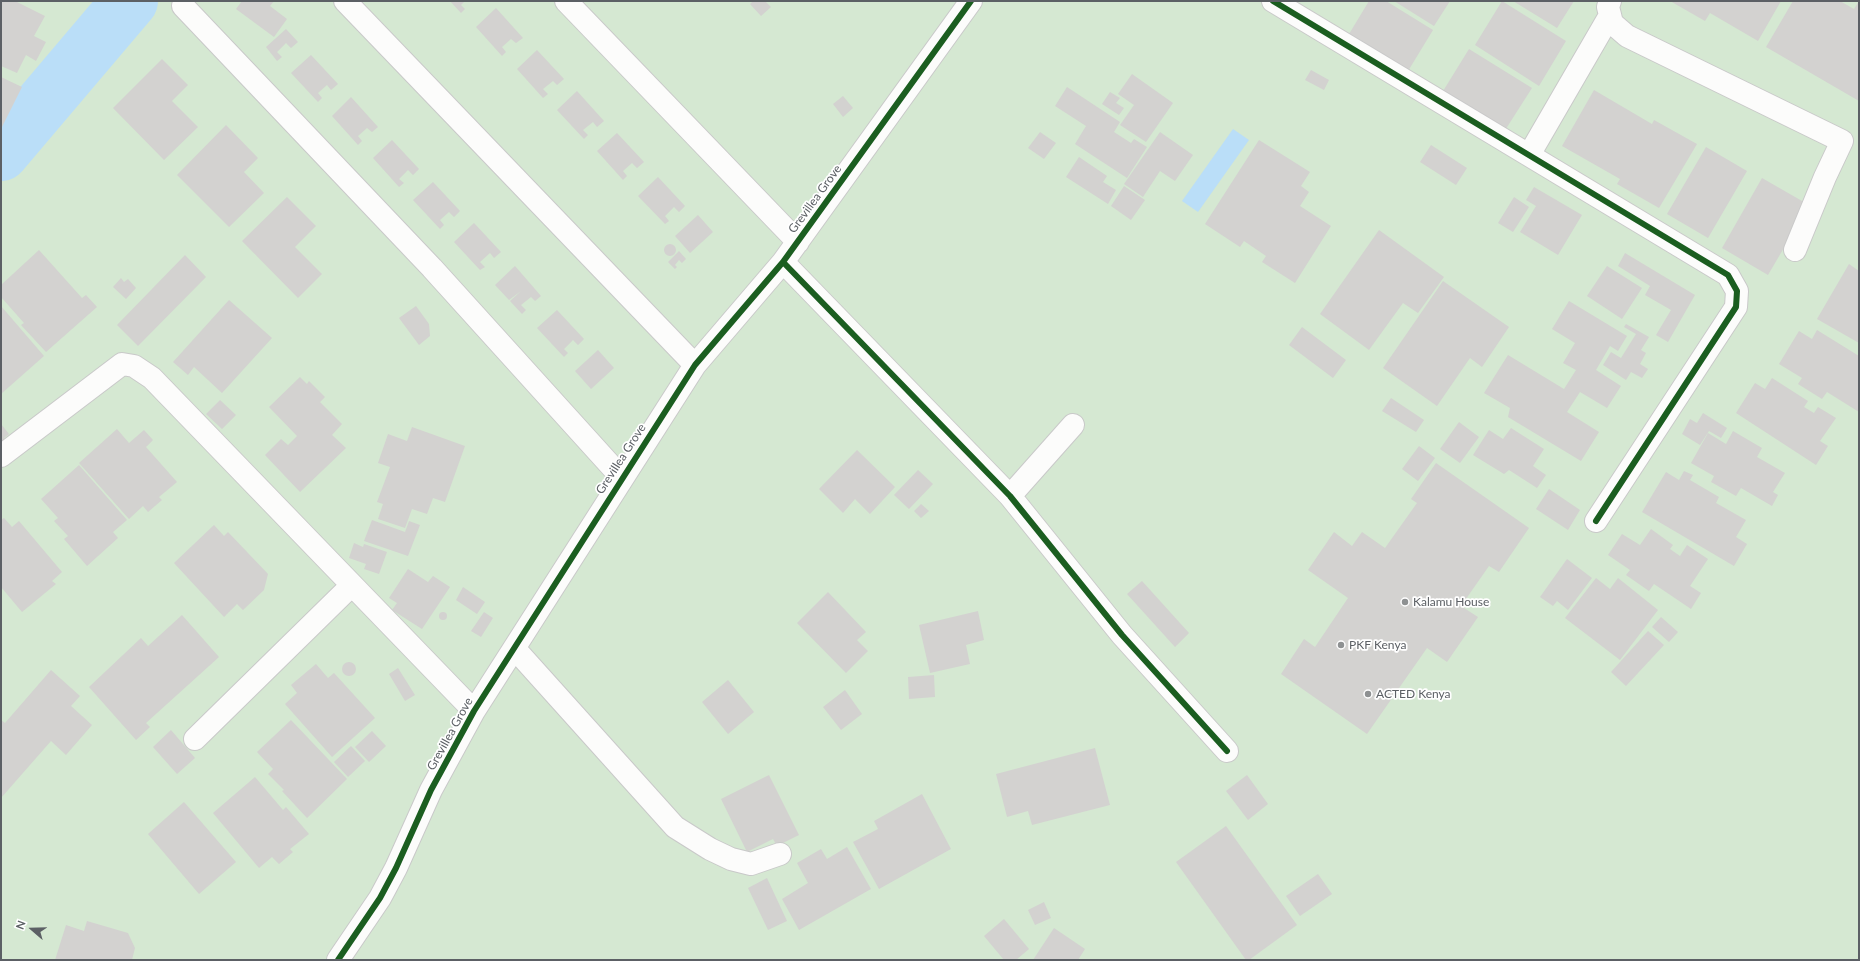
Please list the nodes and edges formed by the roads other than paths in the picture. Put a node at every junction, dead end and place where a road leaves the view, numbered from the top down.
1 (345, 1) edge
2 (566, 1) edge
3 (971, 1) edge
4 (1273, 1) edge
5 (183, 6) dead end
6 (1610, 9) edge
7 (1529, 155) junction
8 (798, 242) junction
9 (1795, 250) dead end
10 (783, 262) junction
11 (695, 365) junction
12 (1073, 425) dead end
13 (1, 456) edge
14 (622, 478) junction
15 (1010, 496) junction
16 (1596, 521) dead end
17 (352, 585) junction
18 (515, 649) junction
19 (474, 712) junction
20 (195, 739) dead end
21 (1227, 751) dead end
22 (780, 854) dead end
23 (338, 960) edge

1 - 11 street
2 - 8 street
3 - 8 street, Grevillea Grove
4 - 7 street
5 - 14 street
6 - 7 street
6 - 9 street
7 - 16 street
8 - 10 street, Grevillea Grove
10 - 11 street, Grevillea Grove
10 - 15 street
11 - 14 street, Grevillea Grove
12 - 15 street
13 - 17 street
14 - 18 street, Grevillea Grove
15 - 21 street
17 - 19 street
17 - 20 street
18 - 19 street, Grevillea Grove
18 - 22 street
19 - 23 street, Grevillea Grove

